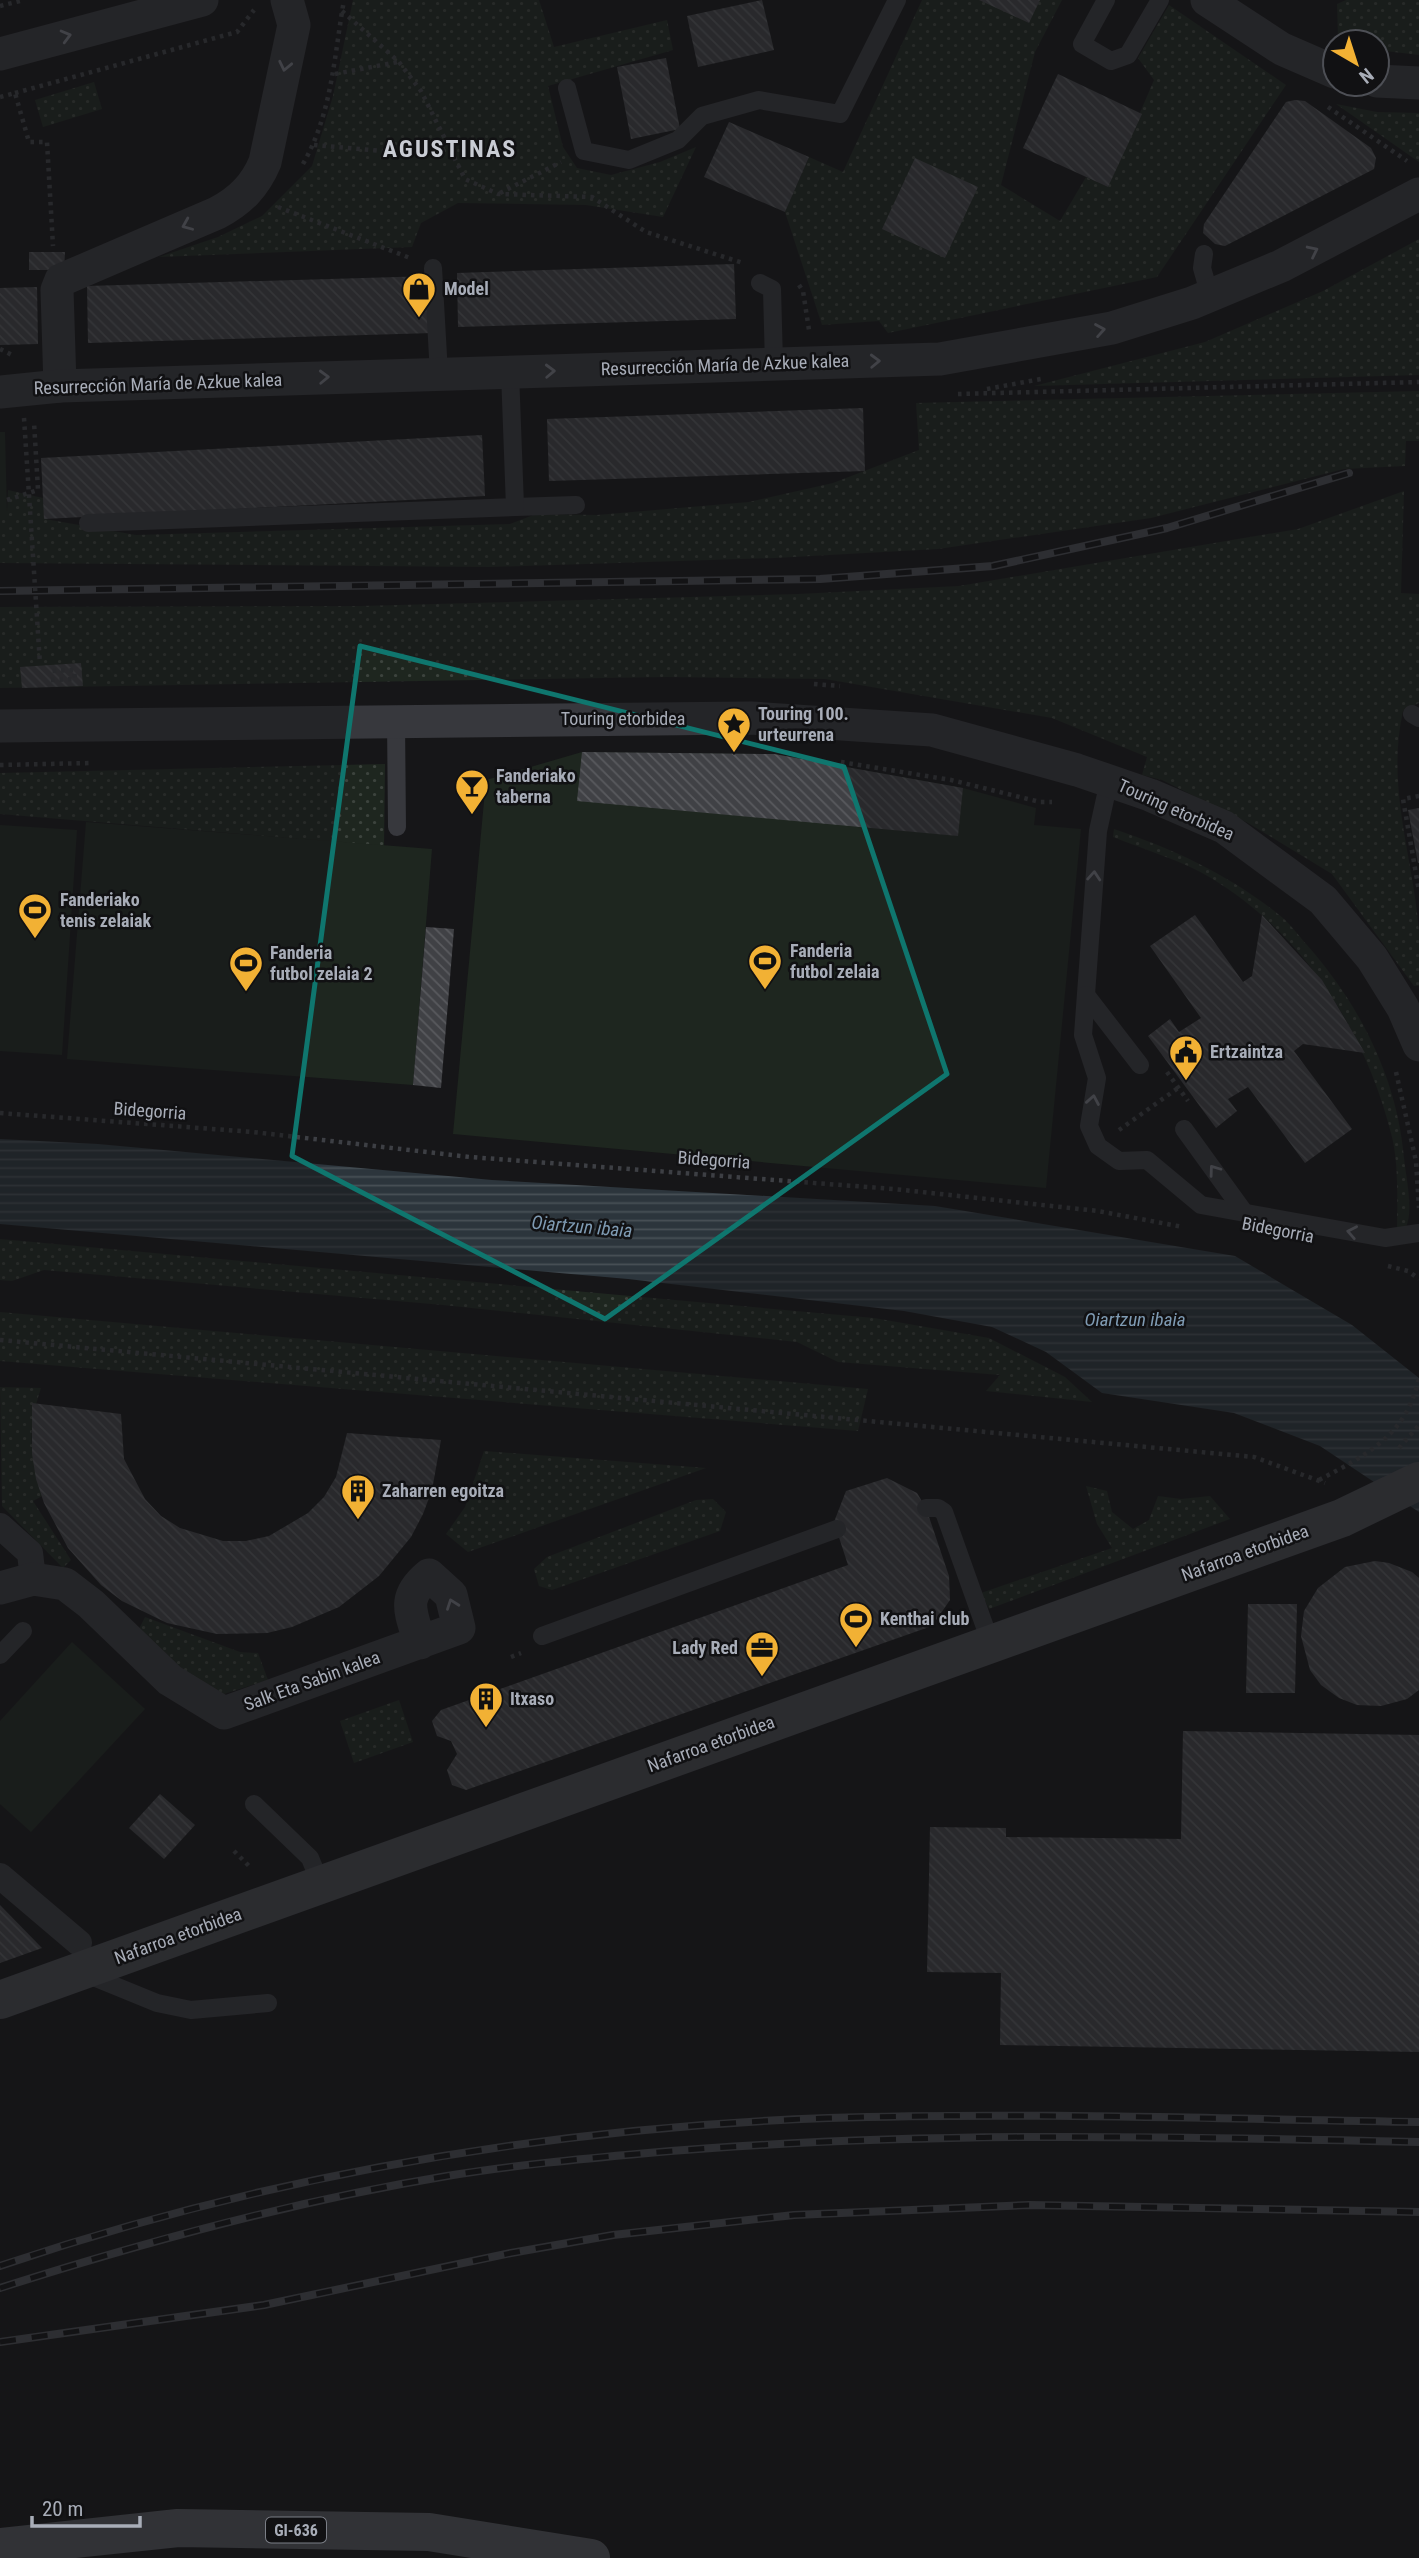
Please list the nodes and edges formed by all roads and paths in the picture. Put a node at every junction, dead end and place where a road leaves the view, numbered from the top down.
1 (24, 0) edge
2 (202, 0) edge
3 (288, 0) edge
4 (897, 0) edge
5 (1105, 0) edge
6 (1160, 0) edge
7 (1207, 0) edge
8 (0, 6) edge
9 (342, 11) dead end
10 (0, 54) edge
11 (399, 62) junction
12 (1321, 66) edge
13 (335, 74) dead end
14 (1391, 82) edge
15 (1419, 83) edge
16 (567, 88) dead end
17 (0, 97) edge
18 (1325, 105) dead end
19 (314, 145) dead end
20 (448, 148) junction
21 (584, 151) junction
22 (1416, 180) edge
23 (498, 194) junction
24 (268, 203) dead end
25 (53, 252) dead end
26 (1204, 254) dead end
27 (433, 268) joint
28 (758, 275) joint
29 (791, 276) dead end
30 (1210, 296) junction
31 (810, 337) dead end
32 (774, 364) junction
33 (510, 372) junction
34 (439, 374) junction
35 (1419, 382) edge
36 (60, 386) junction
37 (0, 391) edge
38 (945, 394) dead end
39 (33, 411) dead end
40 (24, 418) dead end
41 (7, 500) dead end
42 (576, 505) dead end
43 (515, 507) junction
44 (88, 523) dead end
45 (40, 664) dead end
46 (52, 671) dead end
47 (51, 680) dead end
48 (396, 720) junction
49 (0, 726) edge
50 (832, 761) dead end
51 (93, 763) dead end
52 (0, 765) edge
53 (1106, 796) junction
54 (1419, 796) edge
55 (397, 827) dead end
56 (1419, 891) edge
57 (1086, 995) junction
58 (1412, 1044) edge
59 (1140, 1065) dead end
60 (1163, 1067) dead end
61 (1178, 1088) junction
62 (1194, 1109) dead end
63 (0, 1113) edge
64 (1134, 1120) dead end
65 (1184, 1129) dead end
66 (1244, 1212) junction
67 (1419, 1213) edge
68 (1191, 1228) dead end
69 (1419, 1233) edge
70 (1383, 1265) dead end
71 (1419, 1279) edge
72 (0, 1340) edge
73 (1419, 1378) edge
74 (1318, 1480) junction
75 (1419, 1481) edge
76 (1338, 1502) junction
77 (926, 1508) dead end
78 (0, 1526) edge
79 (837, 1529) dead end
80 (33, 1580) junction
81 (0, 1588) edge
82 (23, 1631) dead end
83 (542, 1636) dead end
84 (420, 1643) dead end
85 (991, 1644) junction
86 (0, 1655) edge
87 (254, 1804) dead end
88 (234, 1851) dead end
89 (0, 1876) edge
90 (260, 1877) dead end
91 (321, 1885) junction
92 (79, 1957) junction
93 (0, 2000) edge
94 (268, 2003) dead end
95 (0, 2547) edge
96 (591, 2558) edge

1 - 8 path
10 -> 2 street
3 -> 36 street
4 - 21 lane
5 - 6 lane
7 - 12 street
9 - 11 path
11 - 13 path
11 - 20 path
14 - 15 street
16 - 21 lane
17 - 25 path
18 - 22 path
19 - 20 path
20 - 23 path
21 - 23 path
30 -> 22 street, Resurrección María de Azkue kalea
23 - 28 path
24 - 27 path
26 - 30 lane
27 - 34 lane
28 - 32 lane
29 - 31 path
32 -> 30 street, Resurrección María de Azkue kalea
33 -> 32 street, Resurrección María de Azkue kalea
33 - 34 street, Resurrección María de Azkue kalea
33 - 43 lane
36 -> 34 street, Resurrección María de Azkue kalea
35 - 38 path
36 - 37 street, Resurrección María de Azkue kalea
39 - 41 path
40 - 45 path, bridge
42 - 43 lane
43 - 44 lane
46 - 47 path
48 - 49 street, Touring etorbidea
48 - 53 street, Touring etorbidea
48 - 55 lane
50 - 53 path
51 - 52 path
57 -> 53 lane
53 - 58 street, Touring etorbidea
54 - 56 path
57 - 59 lane
66 -> 57 lane
58 - 67 path
60 - 61 path
61 - 62 path
61 - 64 path
63 - 68 path, Bidegorria
66 -> 65 lane
69 -> 66 lane
70 - 71 path
72 - 74 path
73 - 74 path
74 - 76 path
75 - 76 main road, Nafarroa etorbidea
76 - 85 main road, Nafarroa etorbidea
77 - 85 lane
78 - 80 street
79 - 83 lane
80 - 81 street, Salk Eta Sabin kalea
80 - 84 street, Salk Eta Sabin kalea
82 - 86 lane
85 - 91 main road, Nafarroa etorbidea
87 - 91 lane
88 - 90 path
89 - 92 street
91 - 92 main road, Nafarroa etorbidea
92 - 93 main road, Nafarroa etorbidea
92 - 94 lane
95 - 96 main road, GI-636

